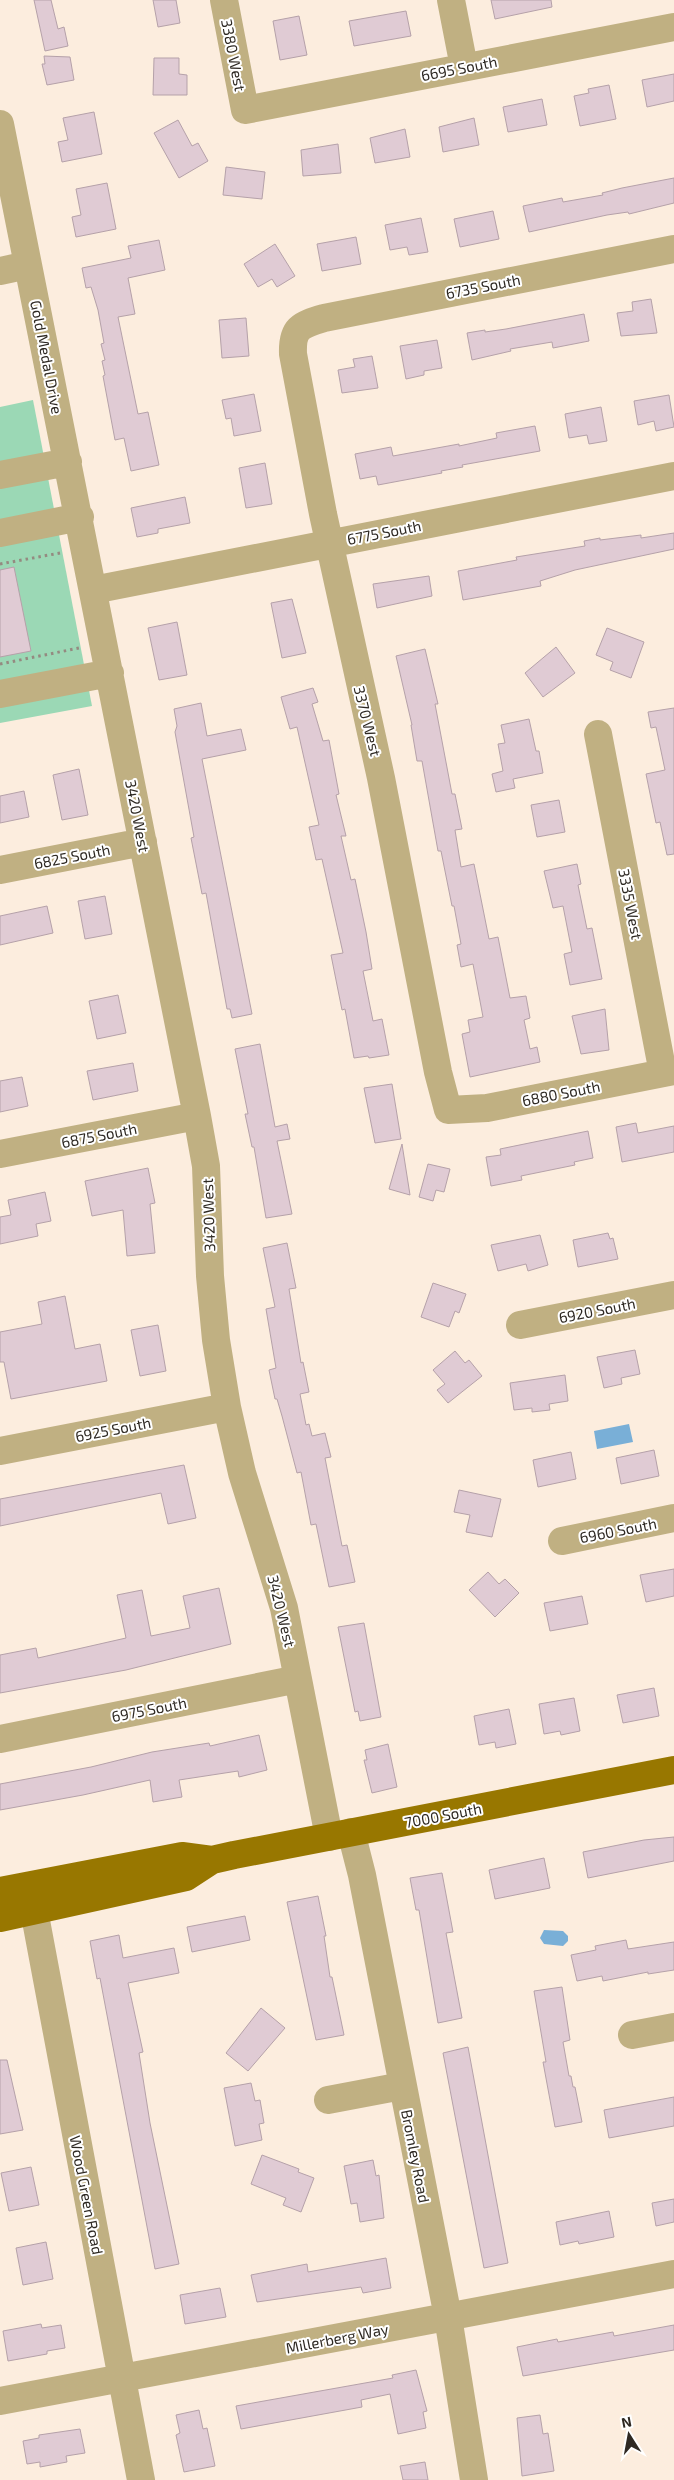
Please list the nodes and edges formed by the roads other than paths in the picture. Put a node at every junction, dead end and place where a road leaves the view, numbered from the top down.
1 (224, 0) edge
2 (451, 0) edge
3 (674, 26) edge
4 (464, 67) junction
5 (244, 110) joint
6 (0, 124) edge
7 (674, 249) edge
8 (28, 265) junction
9 (0, 271) edge
10 (296, 331) joint
11 (68, 462) junction
12 (0, 475) edge
13 (674, 476) edge
14 (80, 517) junction
15 (0, 533) edge
16 (330, 543) junction
17 (93, 590) junction
18 (110, 673) junction
19 (0, 694) edge
20 (598, 734) dead end
21 (143, 842) junction
22 (0, 870) edge
23 (669, 1072) edge
24 (448, 1110) joint
25 (197, 1116) junction
26 (0, 1154) edge
27 (674, 1295) edge
28 (520, 1325) dead end
29 (227, 1407) junction
30 (0, 1451) edge
31 (674, 1518) edge
32 (562, 1541) dead end
33 (298, 1679) junction
34 (0, 1739) edge
35 (674, 1770) edge
36 (340, 1834) junction
37 (212, 1860) junction
38 (0, 1891) edge
39 (34, 1910) junction
40 (0, 1918) edge
41 (674, 2027) edge
42 (632, 2035) dead end
43 (402, 2086) junction
44 (328, 2100) dead end
45 (674, 2274) edge
46 (448, 2317) junction
47 (122, 2379) junction
48 (0, 2401) edge
49 (141, 2480) edge
50 (474, 2480) edge

1 - 5 street, 3380 West
2 - 4 street
3 - 4 street, 6695 South
4 - 5 street, 6695 South
6 - 8 street, Gold Medal Drive
7 - 10 street, 6735 South
8 - 9 street
8 - 11 street, Gold Medal Drive
10 - 16 street, 3370 West
11 - 12 street
11 - 14 street, Gold Medal Drive
13 - 16 street, 6775 South
14 - 15 street
14 - 17 street, Gold Medal Drive
16 - 17 street, 6775 South
16 - 24 street, 3370 West
17 - 18 street, 3420 West
18 - 19 street
18 - 21 street, 3420 West
20 - 23 street, 3335 West
21 - 22 street, 6825 South
21 - 25 street, 3420 West
23 - 24 street, 6880 South
25 - 26 street, 6875 South
25 - 29 street, 3420 West
27 - 28 street, 6920 South
29 - 30 street, 6925 South
29 - 33 street, 3420 West
31 - 32 street, 6960 South
33 - 34 street, 6975 South
33 - 36 street, 3420 West
35 - 36 main road, 7000 South
36 - 37 main road, 7000 South
36 - 43 street, Bromley Road
37 - 38 main road, 7000 South
37 - 39 main road, 7000 South
39 - 40 main road, 7000 South
39 - 47 street, Wood Green Road
41 - 42 street
43 - 44 street
43 - 46 street, Bromley Road
45 - 46 street, Millerberg Way
46 - 47 street, Millerberg Way
46 - 50 street, Bromley Road
47 - 48 street, Millerberg Way
47 - 49 street, Wood Green Road

